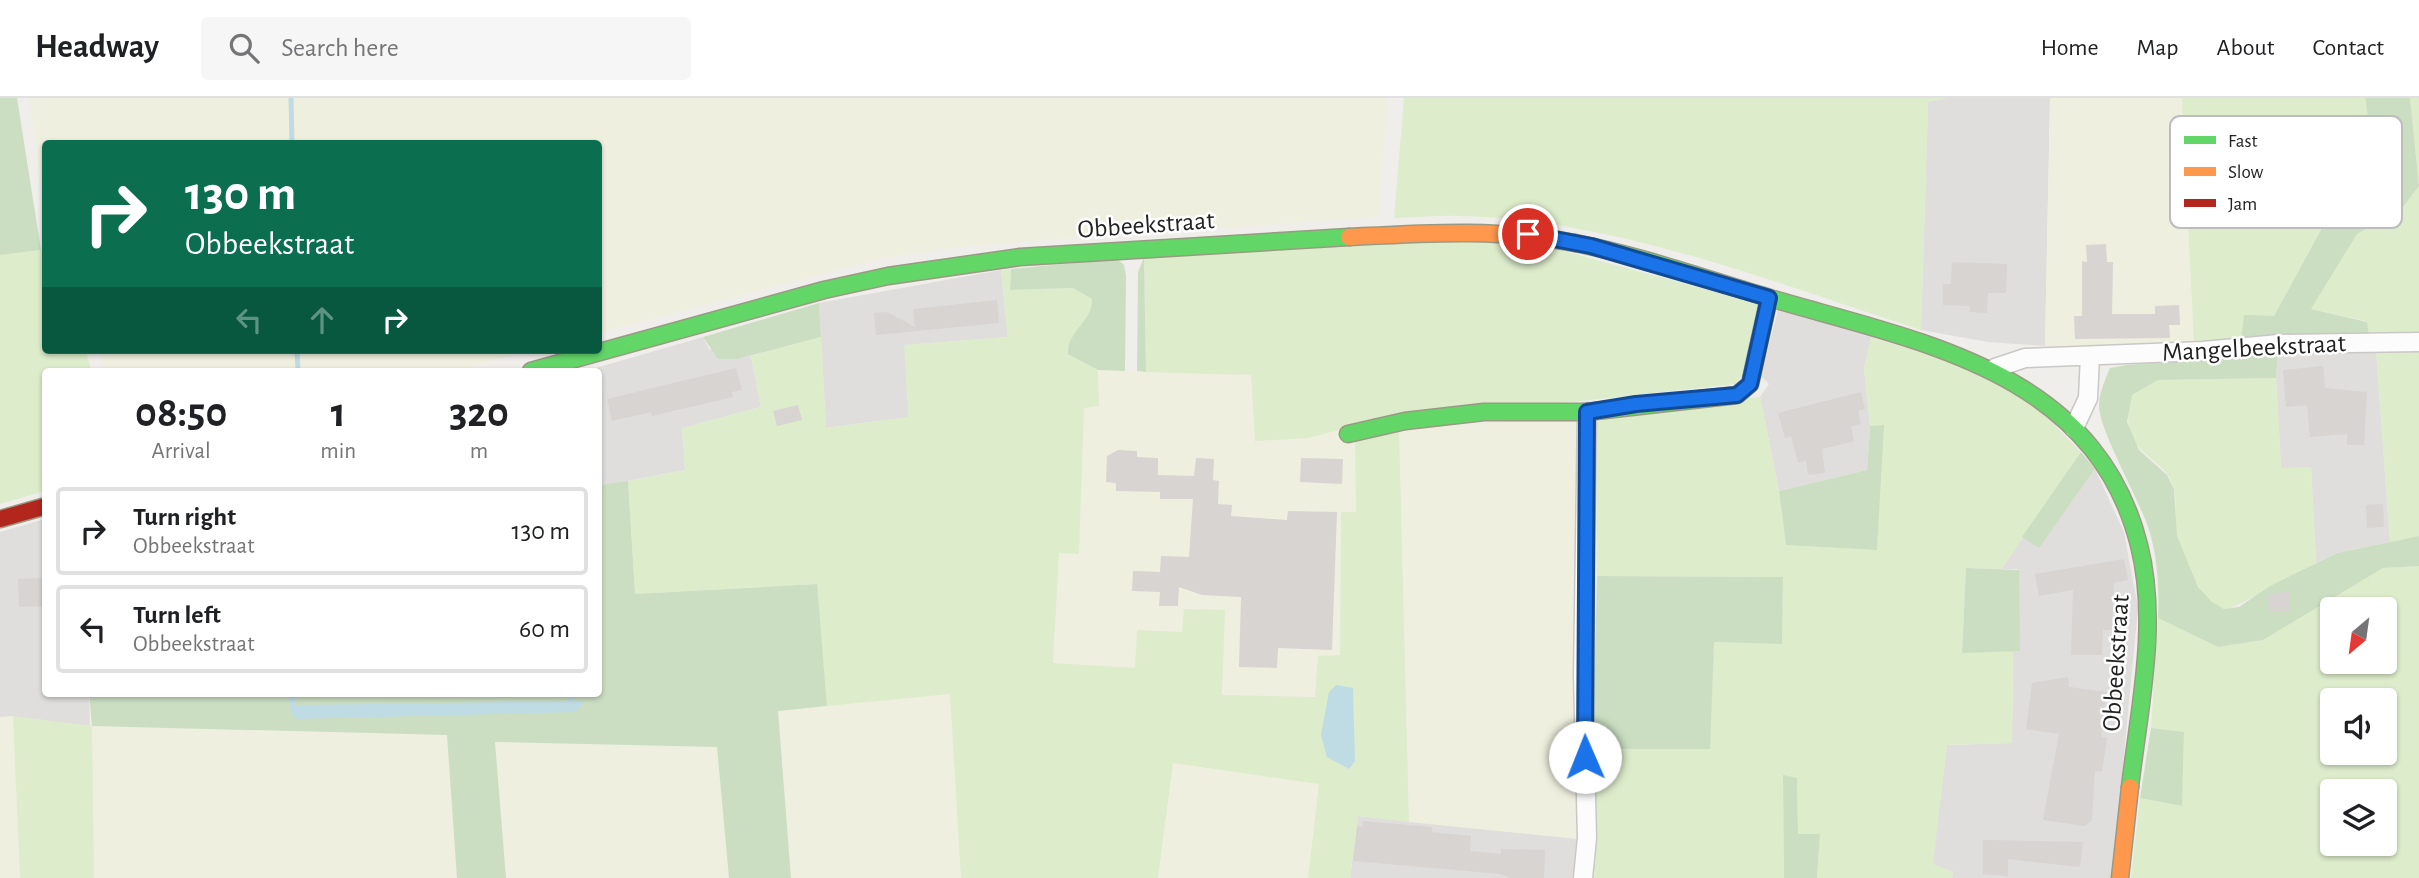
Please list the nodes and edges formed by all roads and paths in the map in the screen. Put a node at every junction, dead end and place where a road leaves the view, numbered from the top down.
1 (1769, 298) junction
2 (2419, 342) edge
3 (602, 351) edge
4 (592, 354) edge
5 (2090, 356) junction
6 (542, 368) edge
7 (1995, 368) junction
8 (1587, 412) junction
9 (2074, 428) junction
10 (1348, 434) dead end
11 (42, 507) edge
12 (0, 519) edge
13 (1583, 878) edge
14 (2120, 878) edge

1 - 3 street, Obbeekstraat
1 - 7 street, Obbeekstraat
1 - 8 street
2 - 5 street, Mangelbeekstraat
4 - 6 street, Obbeekstraat
5 - 7 street, Mangelbeekstraat
5 - 9 street
7 - 9 street, Obbeekstraat
8 - 10 street
8 - 13 street
9 - 14 street, Obbeekstraat
11 - 12 street

